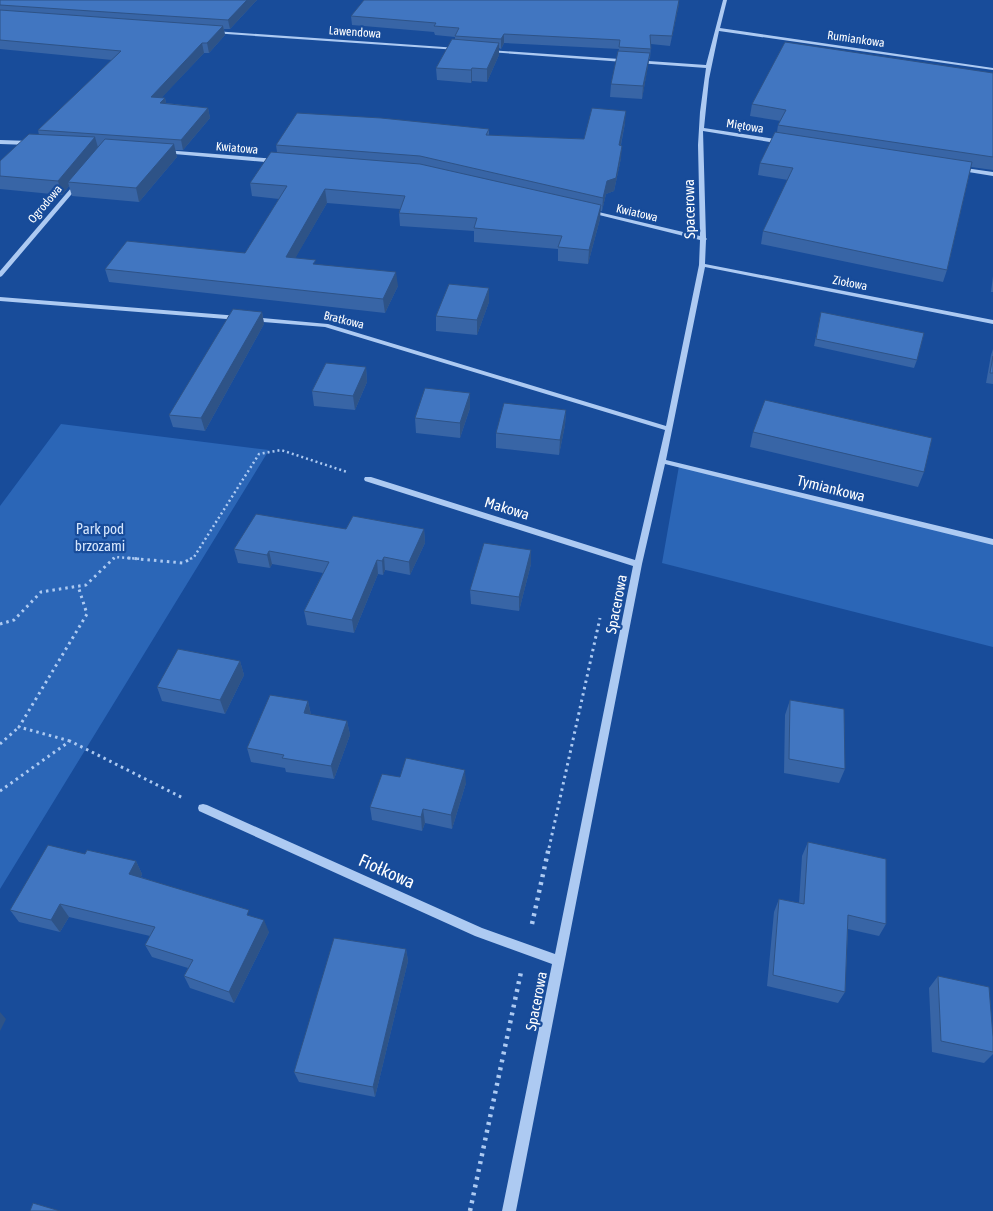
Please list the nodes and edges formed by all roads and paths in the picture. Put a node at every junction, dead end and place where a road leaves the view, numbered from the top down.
1 (725, 0) edge
2 (717, 29) junction
3 (209, 31) edge
4 (468, 50) edge
5 (478, 50) edge
6 (708, 67) junction
7 (993, 69) edge
8 (700, 129) junction
9 (0, 142) edge
10 (788, 142) edge
11 (39, 144) edge
12 (156, 152) edge
13 (284, 162) edge
14 (953, 168) edge
15 (993, 174) edge
16 (82, 178) edge
17 (587, 211) edge
18 (704, 239) junction
19 (702, 265) junction
20 (0, 275) edge
21 (0, 299) edge
22 (993, 322) edge
23 (669, 429) junction
24 (662, 461) junction
25 (368, 479) joint
26 (993, 542) edge
27 (638, 564) junction
28 (78, 586) junction
29 (601, 613) dead end
30 (0, 624) edge
31 (19, 727) junction
32 (70, 741) junction
33 (0, 744) edge
34 (0, 791) edge
35 (203, 808) joint
36 (526, 949) junction
37 (558, 961) junction
38 (470, 1211) edge
39 (509, 1211) edge

1 - 2 street, Spacerowa
2 - 6 street, Spacerowa
2 - 7 street, Rumiankowa
3 - 4 street, Lawendowa
5 - 6 street
6 - 8 street, Spacerowa
8 - 10 street, Miętowa
8 - 18 street, Spacerowa
9 - 11 street
12 - 13 street, Kwiatowa
14 - 15 street
16 - 20 street, Ogrodowa
17 - 18 street, Kwiatowa
18 - 19 street, Spacerowa
19 - 22 street, Ziołowa
19 - 23 street, Spacerowa
21 - 23 street, Bratkowa
23 - 24 street, Spacerowa
24 - 26 street, Tymiankowa
24 - 27 street, Spacerowa
25 - 27 street, Makowa
25 - 28 path
27 - 37 street, Spacerowa
28 - 30 path
28 - 31 path
29 - 36 path
31 - 32 path
31 - 33 path
32 - 34 path
32 - 35 path
35 - 36 street, Fiołkowa
36 - 37 street, Fiołkowa
36 - 38 path
37 - 39 street, Spacerowa

